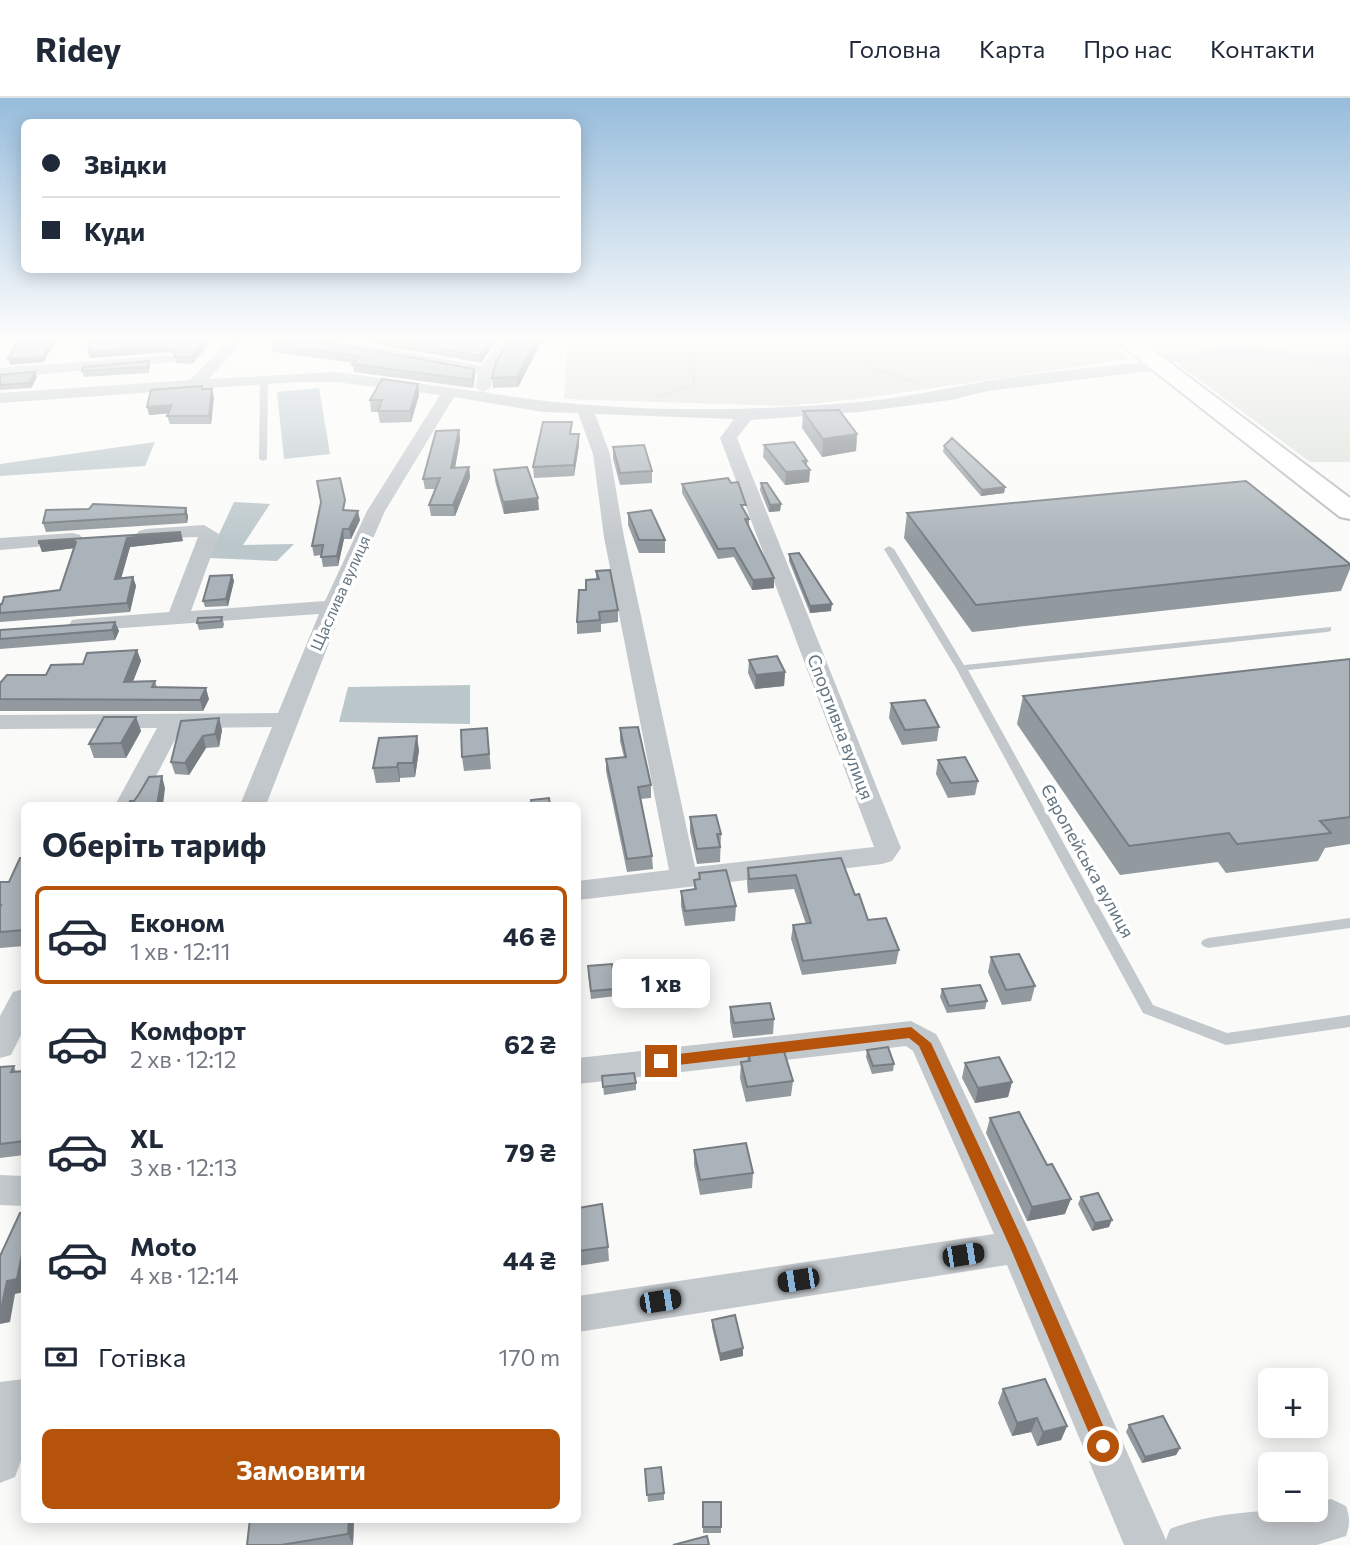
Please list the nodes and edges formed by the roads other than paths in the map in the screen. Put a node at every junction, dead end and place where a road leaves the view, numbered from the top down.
1 (583, 408) edge
2 (264, 409) edge
3 (439, 409) edge
4 (594, 409) edge
5 (837, 409) edge
6 (1216, 409) edge
7 (746, 415) junction
8 (263, 459) dead end
9 (1321, 489) junction
10 (1350, 496) edge
11 (1350, 511) edge
12 (122, 536) edge
13 (95, 538) edge
14 (0, 544) edge
15 (889, 550) dead end
16 (333, 607) junction
17 (178, 617) junction
18 (55, 626) edge
19 (1327, 629) dead end
20 (961, 668) junction
21 (286, 720) junction
22 (0, 722) edge
23 (172, 722) junction
24 (130, 802) edge
25 (254, 802) edge
26 (684, 878) junction
27 (581, 890) edge
28 (1350, 923) edge
29 (1208, 943) dead end
30 (21, 1006) edge
31 (1350, 1021) edge
32 (0, 1046) edge
33 (581, 1071) edge
34 (0, 1190) edge
35 (21, 1191) edge
36 (1018, 1247) junction
37 (581, 1314) edge
38 (21, 1399) edge
39 (0, 1402) edge
40 (21, 1407) edge
41 (0, 1462) edge
42 (1331, 1521) dead end
43 (1146, 1545) edge
44 (1186, 1545) edge

1 - 26 street
2 - 8 lane
3 - 16 street, Щаслива вулиця
4 - 7 street
5 - 7 street
6 - 9 highway
7 - 26 street, Спортивна вулиця
9 - 10 lane
9 - 11 highway
12 - 17 street
13 - 14 street
15 - 20 lane, Європейська вулиця
16 - 17 street
16 - 21 street, Щаслива вулиця
17 - 18 street
19 - 20 lane
20 - 31 lane, Європейська вулиця
21 - 23 street
21 - 25 street, Щаслива вулиця
22 - 23 street
23 - 24 street
26 - 27 street, Спортивна вулиця
28 - 29 lane
30 - 32 street
33 - 36 street
34 - 35 street
36 - 37 street
36 - 43 street
38 - 39 street
40 - 41 street
42 - 44 street

